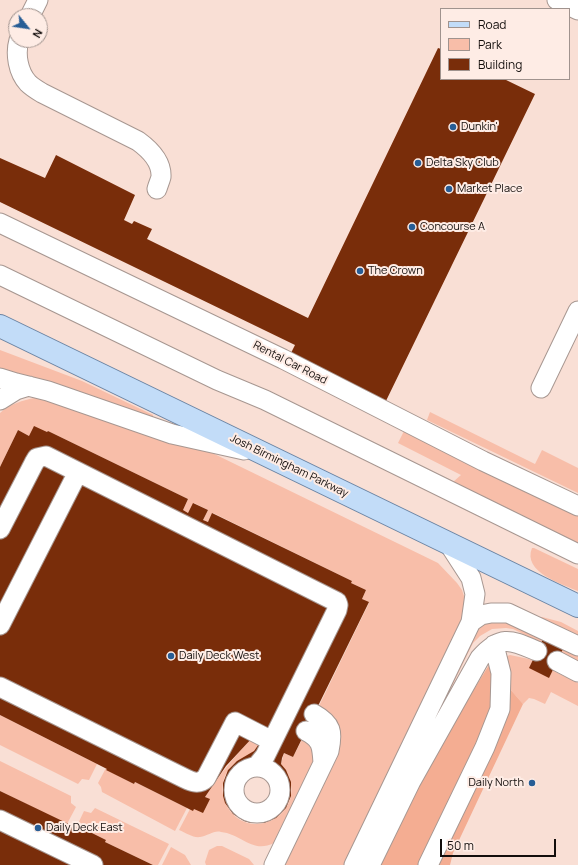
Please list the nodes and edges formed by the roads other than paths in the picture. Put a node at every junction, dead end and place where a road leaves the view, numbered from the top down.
1 (557, 0) edge
2 (578, 10) edge
3 (17, 48) edge
4 (157, 189) dead end
5 (0, 223) edge
6 (0, 275) edge
7 (578, 311) edge
8 (0, 326) edge
9 (574, 331) edge
10 (0, 338) edge
11 (92, 370) junction
12 (0, 378) edge
13 (29, 386) junction
14 (541, 388) dead end
15 (0, 400) edge
16 (264, 454) junction
17 (78, 472) junction
18 (578, 506) edge
19 (0, 529) edge
20 (449, 544) junction
21 (578, 554) edge
22 (578, 606) edge
23 (2, 614) edge
24 (471, 622) junction
25 (494, 645) junction
26 (578, 646) edge
27 (537, 651) dead end
28 (557, 662) dead end
29 (578, 672) edge
30 (0, 687) edge
31 (314, 714) dead end
32 (306, 731) dead end
33 (272, 741) junction
34 (323, 763) junction
35 (256, 767) dead end
36 (0, 820) edge
37 (93, 865) edge
38 (274, 865) edge
39 (354, 865) edge
40 (370, 865) edge
41 (428, 865) edge

1 - 2 lane
3 - 4 lane
5 - 18 lane, Rental Car Road
6 - 21 lane
7 - 9 lane
8 - 11 main road, Josh Birmingham Parkway
9 - 14 lane
10 - 11 lane
11 - 16 main road, Josh Birmingham Parkway
12 - 13 lane
13 - 15 lane
13 - 16 lane
16 - 20 main road, Josh Birmingham Parkway
17 - 19 lane
17 - 23 lane
17 - 33 lane
20 - 22 main road, Josh Birmingham Parkway
20 - 24 lane
24 - 26 lane
24 - 39 lane
25 - 27 lane
25 - 40 lane
25 - 41 lane
28 - 29 lane
30 - 33 lane
31 - 34 lane
32 - 34 lane
33 - 35 lane
34 - 38 lane
36 - 37 lane

